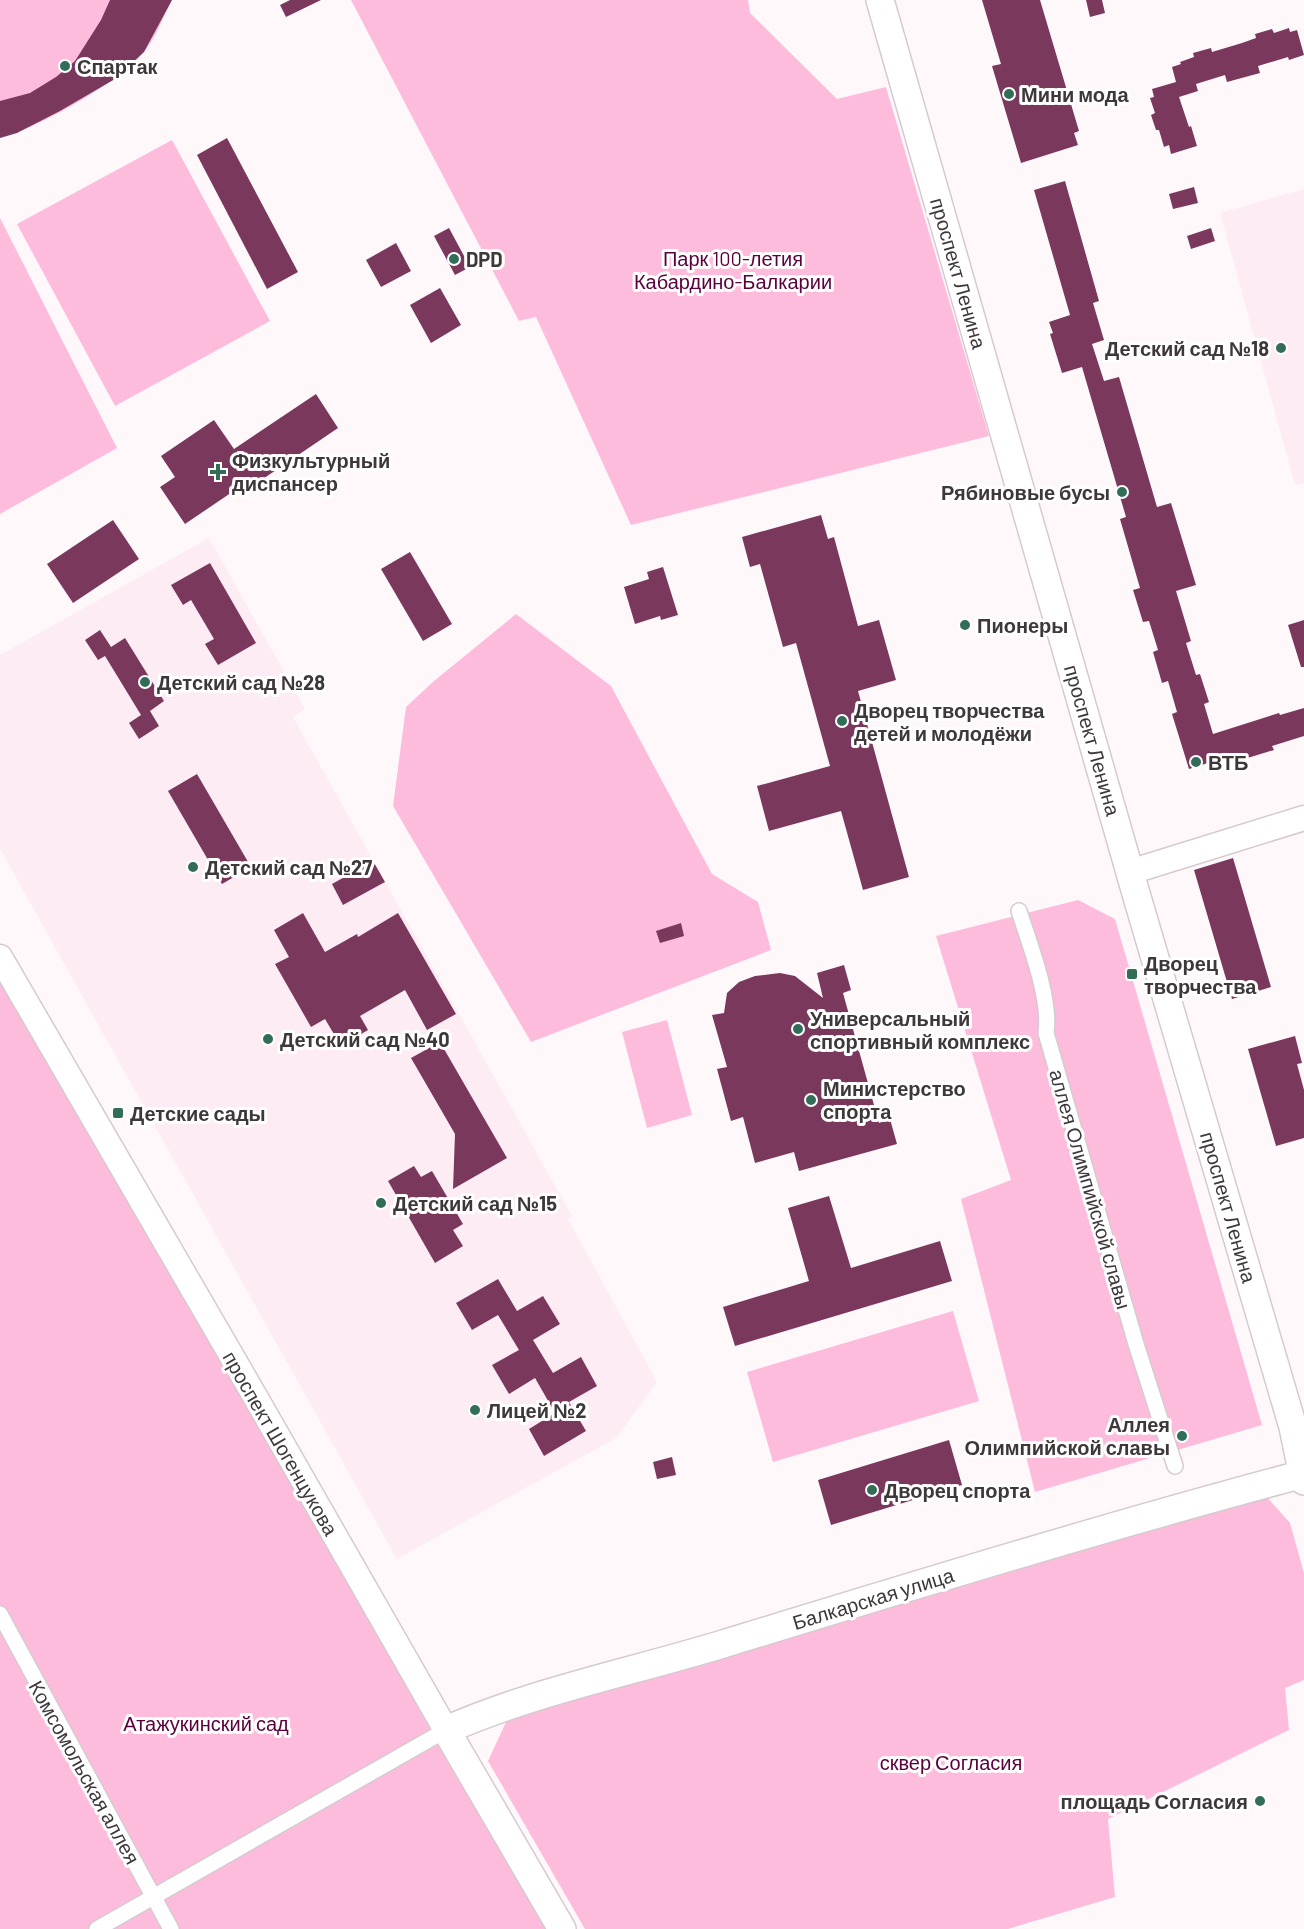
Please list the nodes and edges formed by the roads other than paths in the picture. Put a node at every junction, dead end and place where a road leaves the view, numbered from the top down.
1 (880, 0) edge
2 (1304, 818) edge
3 (1130, 872) junction
4 (1019, 912) dead end
5 (0, 957) edge
6 (1174, 1466) dead end
7 (1303, 1477) edge
8 (0, 1614) edge
9 (446, 1730) junction
10 (154, 1898) junction
11 (97, 1929) edge
12 (171, 1929) edge
13 (562, 1929) edge

1 - 3 main road, проспект Ленина
2 - 3 street
3 - 7 main road, проспект Ленина
4 - 6 street, аллея Олимпийской славы
5 - 9 street, проспект Шогенцукова
7 - 9 main road, Балкарская улица
8 - 10 street, Комсомольская аллея
9 - 10 street
9 - 13 main road, проспект Шогенцукова
10 - 11 street
10 - 12 street, Комсомольская аллея

